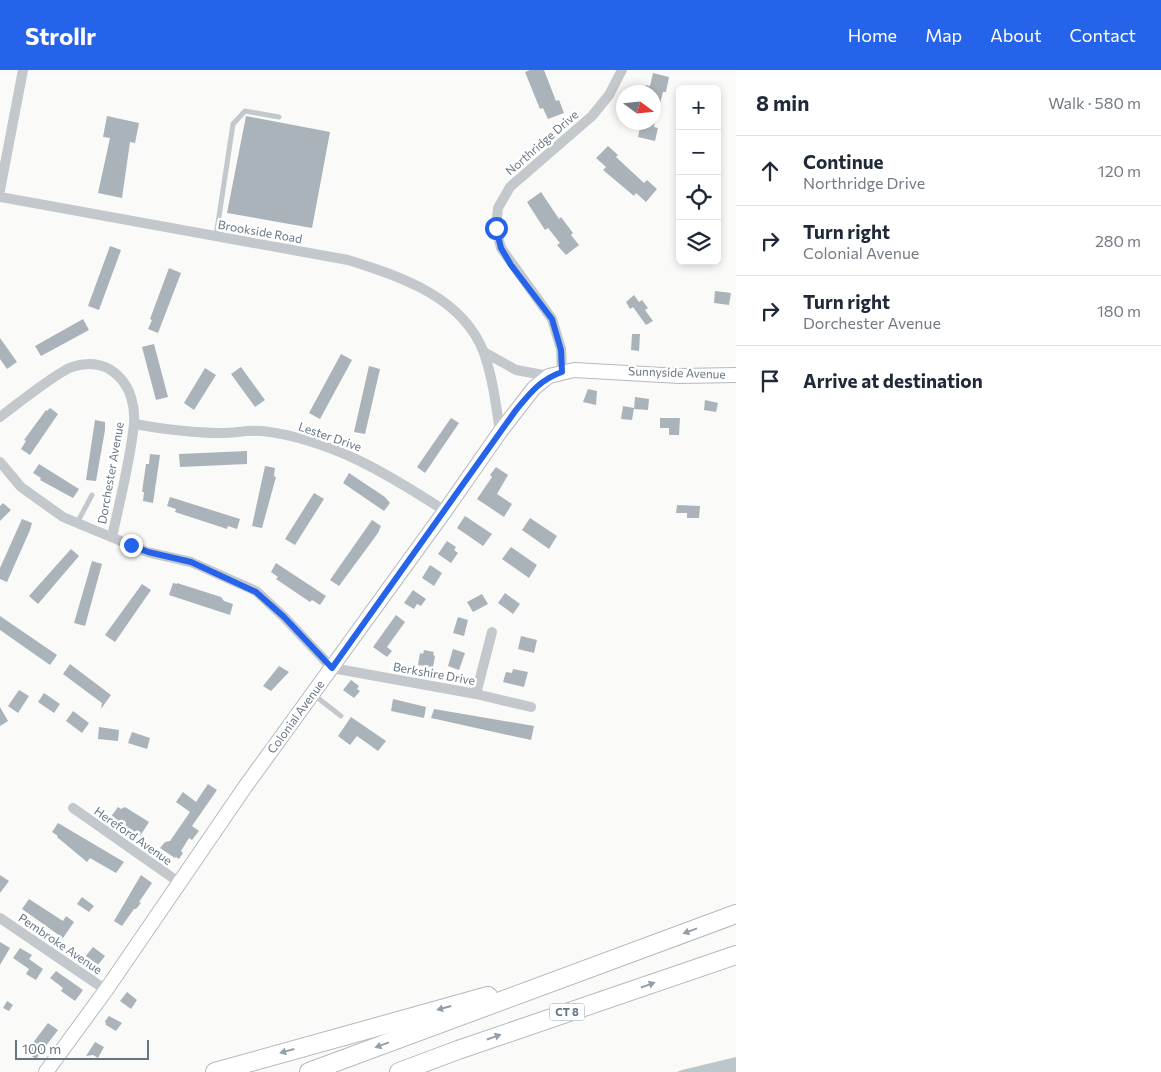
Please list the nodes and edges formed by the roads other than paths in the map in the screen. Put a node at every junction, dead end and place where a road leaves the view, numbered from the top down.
1 (22, 70) edge
2 (622, 70) edge
3 (279, 117) dead end
4 (0, 190) edge
5 (0, 197) edge
6 (216, 236) junction
7 (484, 352) junction
8 (556, 374) junction
9 (736, 375) edge
10 (0, 417) edge
11 (134, 424) junction
12 (500, 432) junction
13 (0, 462) edge
14 (92, 495) dead end
15 (446, 510) junction
16 (77, 523) junction
17 (112, 537) junction
18 (492, 632) dead end
19 (332, 668) junction
20 (476, 694) junction
21 (313, 695) junction
22 (531, 707) dead end
23 (341, 716) dead end
24 (73, 808) dead end
25 (180, 883) junction
26 (736, 914) edge
27 (0, 918) edge
28 (641, 949) junction
29 (736, 955) edge
30 (106, 990) junction
31 (46, 1072) edge
32 (215, 1072) edge
33 (309, 1072) edge
34 (399, 1072) edge

1 - 4 street
2 - 8 street, Northridge Drive
3 - 6 lane
5 - 6 street, Brookside Road
6 - 7 street, Brookside Road
7 - 8 street, Brookside Road
7 - 12 street, Brookside Road
8 - 9 street, Sunnyside Avenue
8 - 12 street, Colonial Avenue
10 - 11 street, Dorchester Avenue
11 - 15 street, Lester Drive
11 - 17 street, Dorchester Avenue
12 - 15 street, Colonial Avenue
13 - 16 street, Dorchester Avenue
14 - 16 lane
15 - 19 street, Colonial Avenue
16 - 17 street, Dorchester Avenue
17 - 19 street, Dorchester Avenue
18 - 20 street
19 - 20 street, Berkshire Drive
19 - 21 street, Colonial Avenue
20 - 22 street, Berkshire Drive
21 - 23 lane
21 - 25 street, Colonial Avenue
24 - 25 street, Hereford Avenue
25 - 30 street, Colonial Avenue
26 -> 28 highway, CT 8
27 - 30 street, Pembroke Avenue
28 -> 32 highway
28 -> 33 highway, CT 8
34 -> 29 highway, CT 8
30 - 31 street, Colonial Avenue

